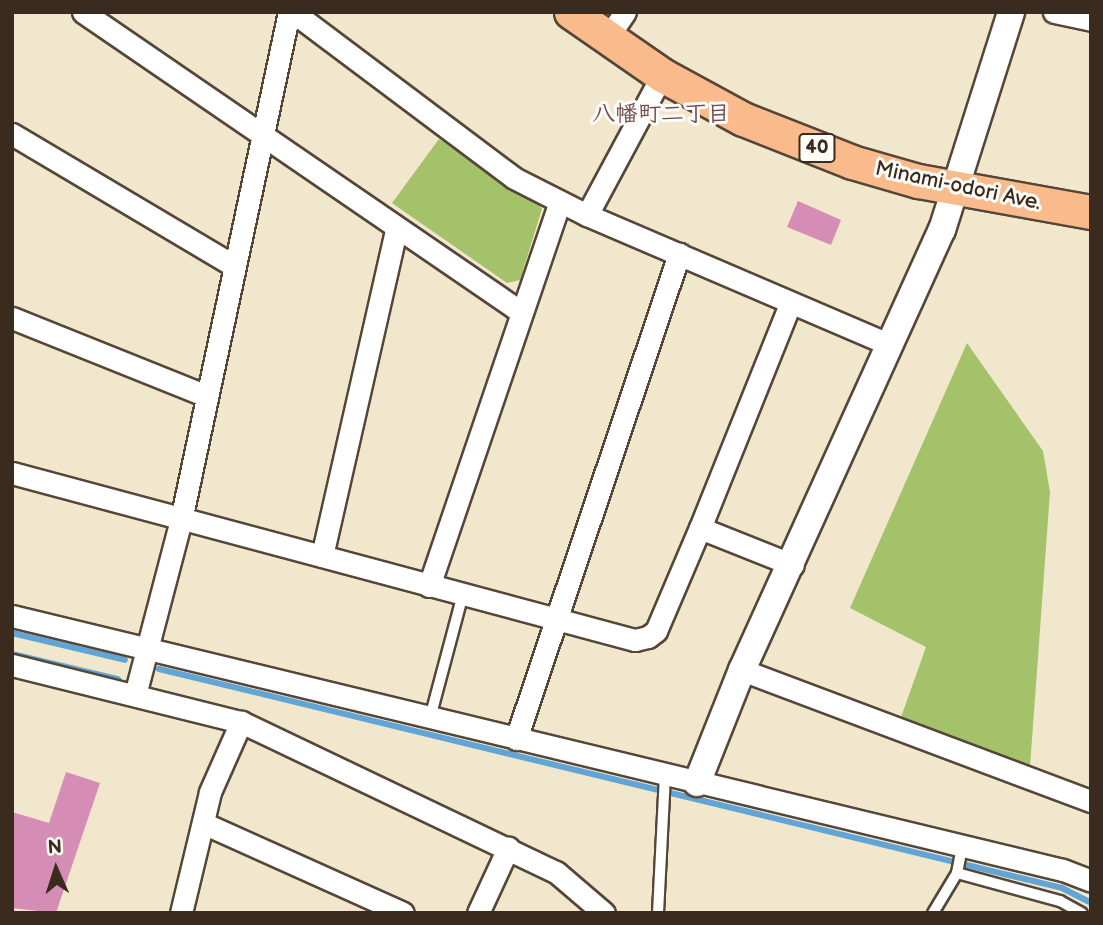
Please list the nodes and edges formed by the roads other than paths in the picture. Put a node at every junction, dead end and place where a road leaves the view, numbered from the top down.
1 (83, 12) edge
2 (291, 12) edge
3 (571, 12) edge
4 (625, 12) edge
5 (1011, 12) edge
6 (1054, 12) edge
7 (1091, 20) edge
8 (607, 40) junction
9 (662, 75) junction
10 (12, 134) edge
11 (260, 134) junction
12 (958, 189) junction
13 (560, 202) junction
14 (1091, 212) edge
15 (587, 215) junction
16 (396, 229) junction
17 (678, 254) junction
18 (233, 265) junction
19 (790, 304) junction
20 (521, 312) junction
21 (12, 318) edge
22 (888, 344) junction
23 (205, 395) junction
24 (12, 473) edge
25 (181, 520) junction
26 (700, 528) junction
27 (322, 556) junction
28 (793, 565) junction
29 (429, 586) junction
30 (463, 594) junction
31 (12, 616) edge
32 (554, 618) junction
33 (148, 649) junction
34 (12, 665) edge
35 (742, 670) junction
36 (135, 695) junction
37 (430, 718) junction
38 (241, 722) junction
39 (516, 739) junction
40 (664, 780) junction
41 (698, 783) junction
42 (1091, 801) edge
43 (203, 823) junction
44 (508, 848) junction
45 (961, 852) junction
46 (957, 871) junction
47 (1091, 881) edge
48 (181, 913) edge
49 (403, 913) edge
50 (478, 913) edge
51 (604, 913) edge
52 (658, 913) edge
53 (933, 913) edge
54 (1082, 913) edge

1 - 11 street
2 - 11 street
2 - 13 street
3 - 8 main road, Minami-odori Ave. / 40
4 - 8 street
5 - 12 street
6 - 7 street
8 - 9 main road, Minami-odori Ave. / 40
9 - 12 main road, Minami-odori Ave. / 40
9 - 15 street
10 - 18 street
11 - 16 street
11 - 18 street
12 - 14 main road, Minami-odori Ave. / 40
12 - 22 street
13 - 15 street
13 - 20 street
15 - 17 street
16 - 20 street
16 - 27 street
17 - 19 street
17 - 32 street
18 - 23 street
19 - 22 street
19 - 26 street
20 - 29 street
21 - 23 street
22 - 28 street
23 - 25 street
24 - 25 street
25 - 27 street
25 - 33 street
26 - 28 street
26 - 32 street
27 - 29 street
28 - 35 street
29 - 30 street
30 - 32 street
30 - 37 lane
31 - 33 street
32 - 39 street
33 - 36 street
33 - 37 street
34 - 36 street
35 - 41 street
35 - 42 street
36 - 38 street
37 - 39 street
38 - 43 street
38 - 44 street
39 - 40 street
40 - 41 street
40 - 52 lane
41 - 45 street
43 - 48 street
43 - 49 street
44 - 50 street
44 - 51 street
45 - 46 lane
45 - 47 street
46 - 53 lane
46 - 54 lane

